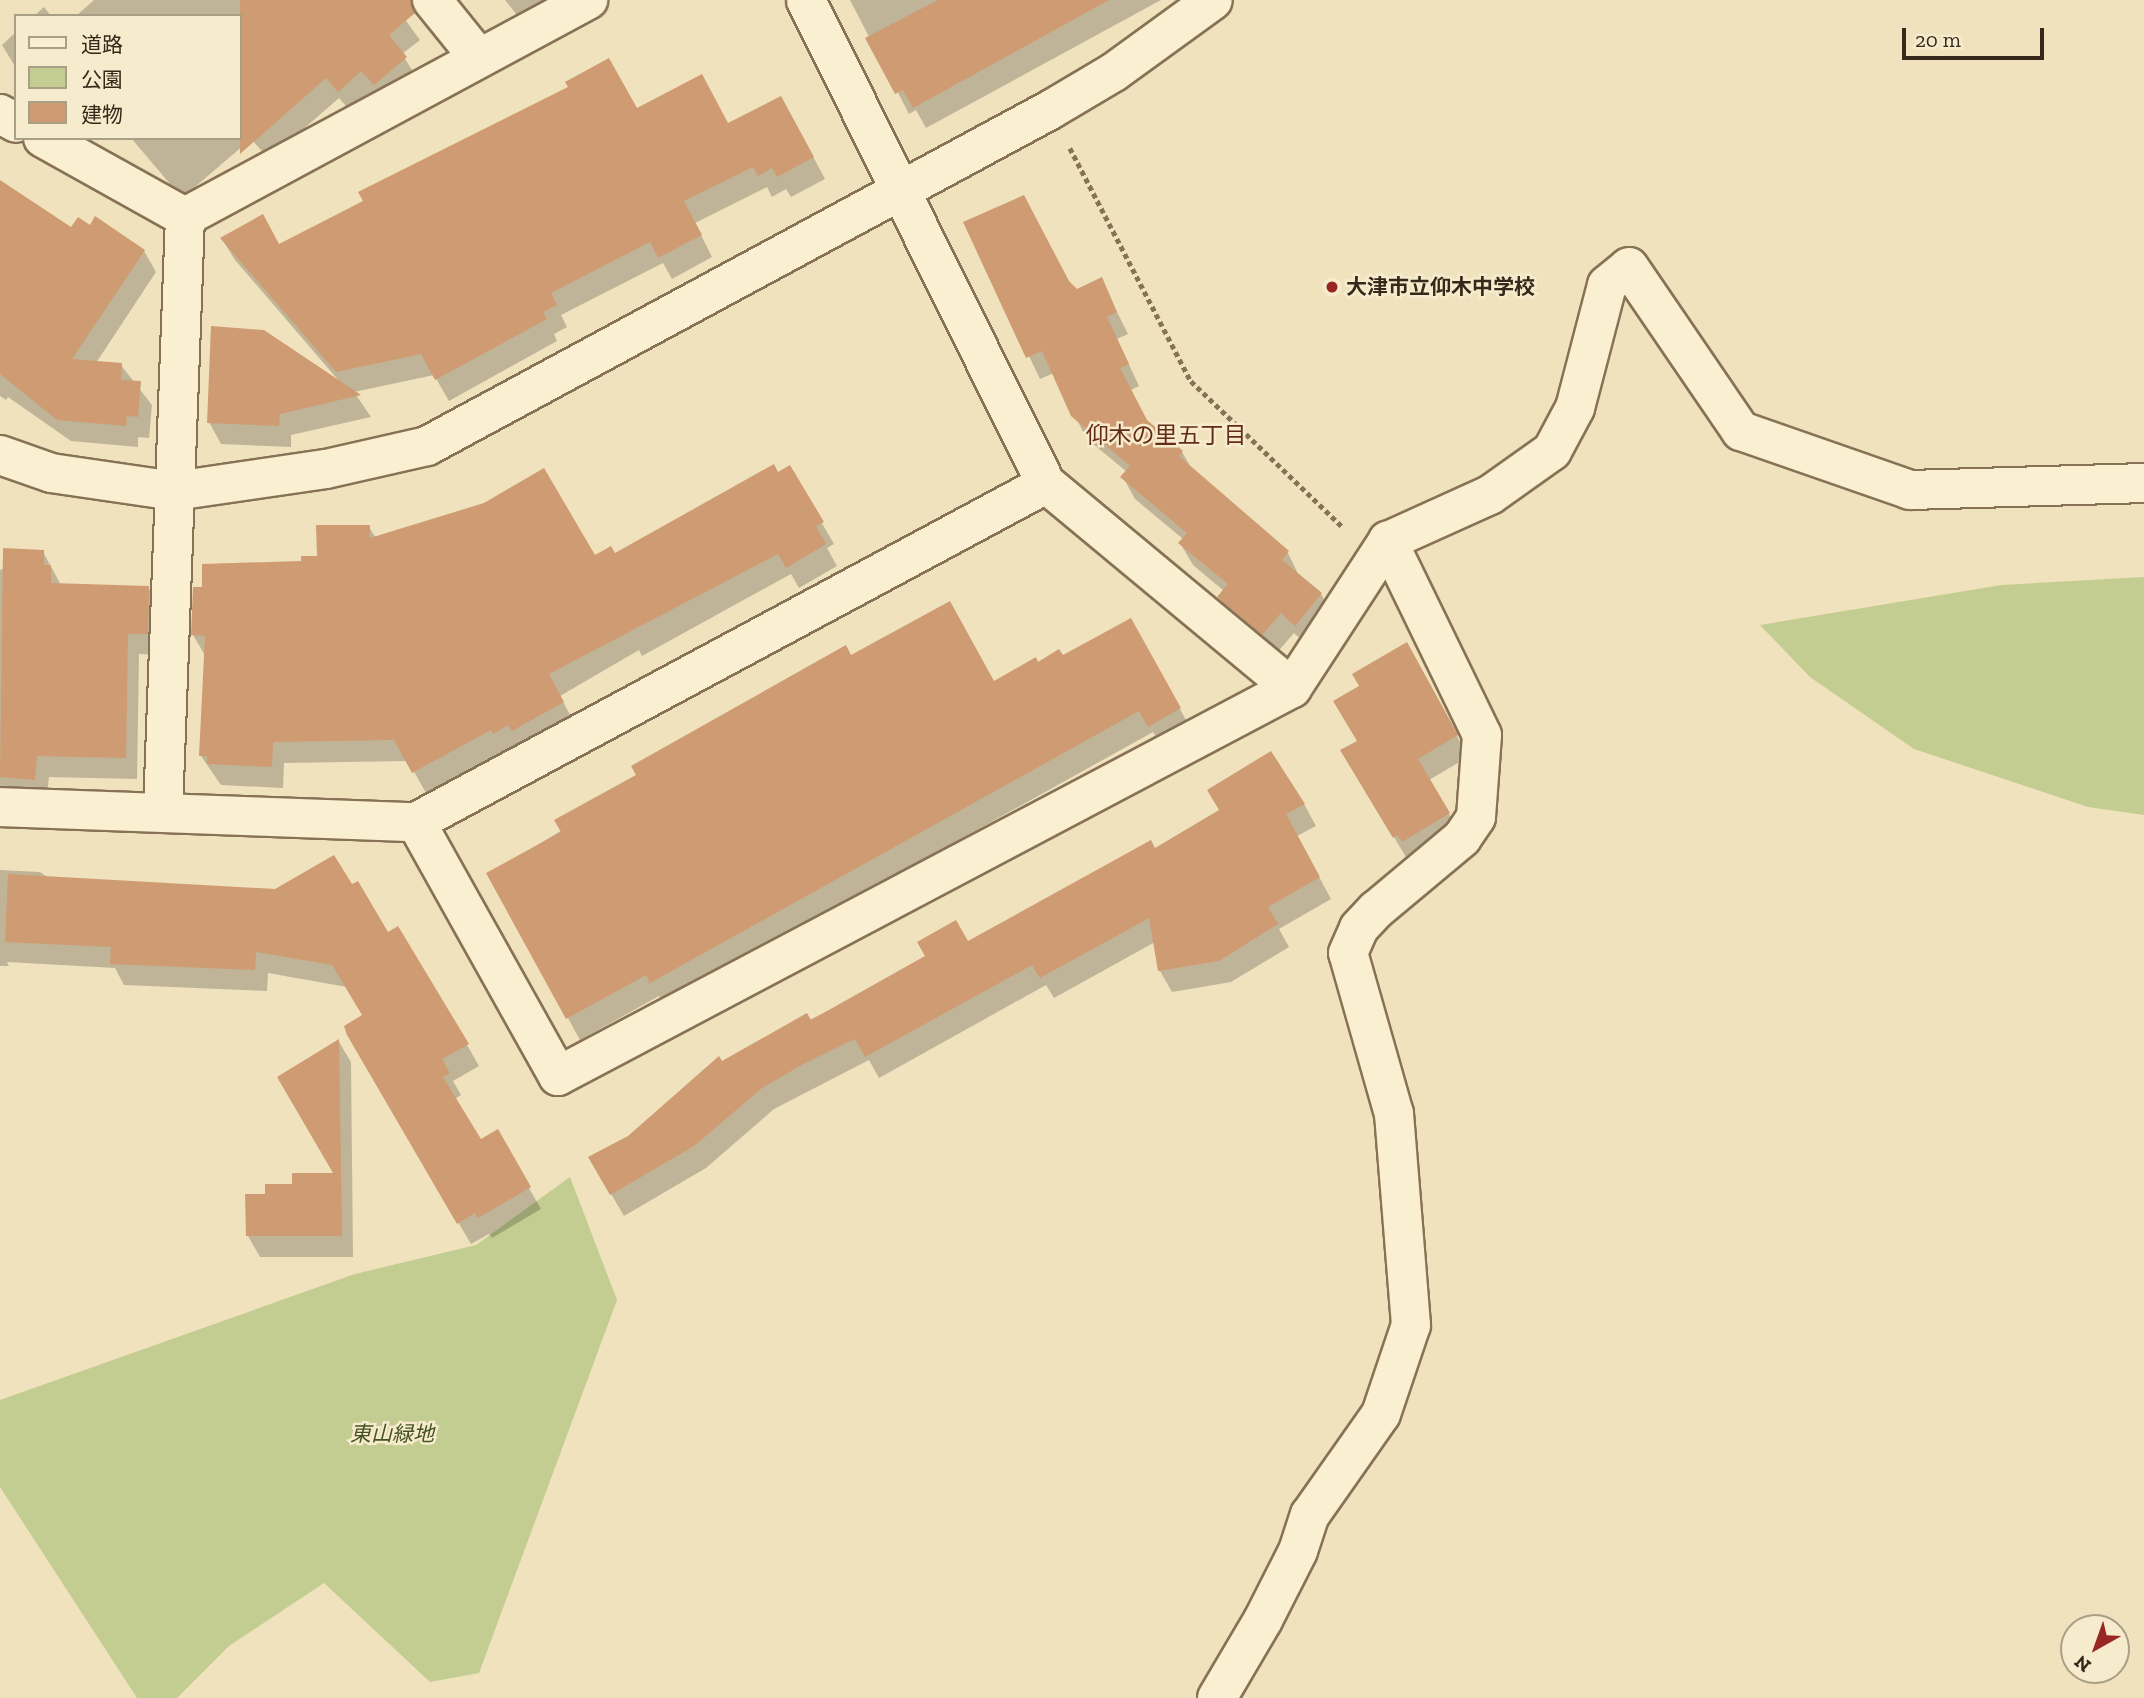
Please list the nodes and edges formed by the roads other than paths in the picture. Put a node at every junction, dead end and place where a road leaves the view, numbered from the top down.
1 (432, 0) edge
2 (588, 0) edge
3 (806, 0) edge
4 (1213, 0) edge
5 (478, 57) junction
6 (47, 140) edge
7 (901, 191) junction
8 (185, 217) junction
9 (0, 455) edge
10 (2144, 483) edge
11 (1046, 484) junction
12 (175, 491) junction
13 (1382, 550) junction
14 (1292, 688) junction
15 (0, 807) edge
16 (163, 810) junction
17 (416, 822) junction
18 (1217, 1698) edge

1 - 5 street
2 - 5 street
3 - 7 street
4 - 7 street
5 - 8 street
6 - 8 street
7 - 11 street
7 - 12 street
8 - 12 street
9 - 12 street
10 - 13 street
11 - 14 street
11 - 17 street
12 - 16 street
13 - 14 street
13 - 18 street
14 - 17 street
15 - 16 street
16 - 17 street

